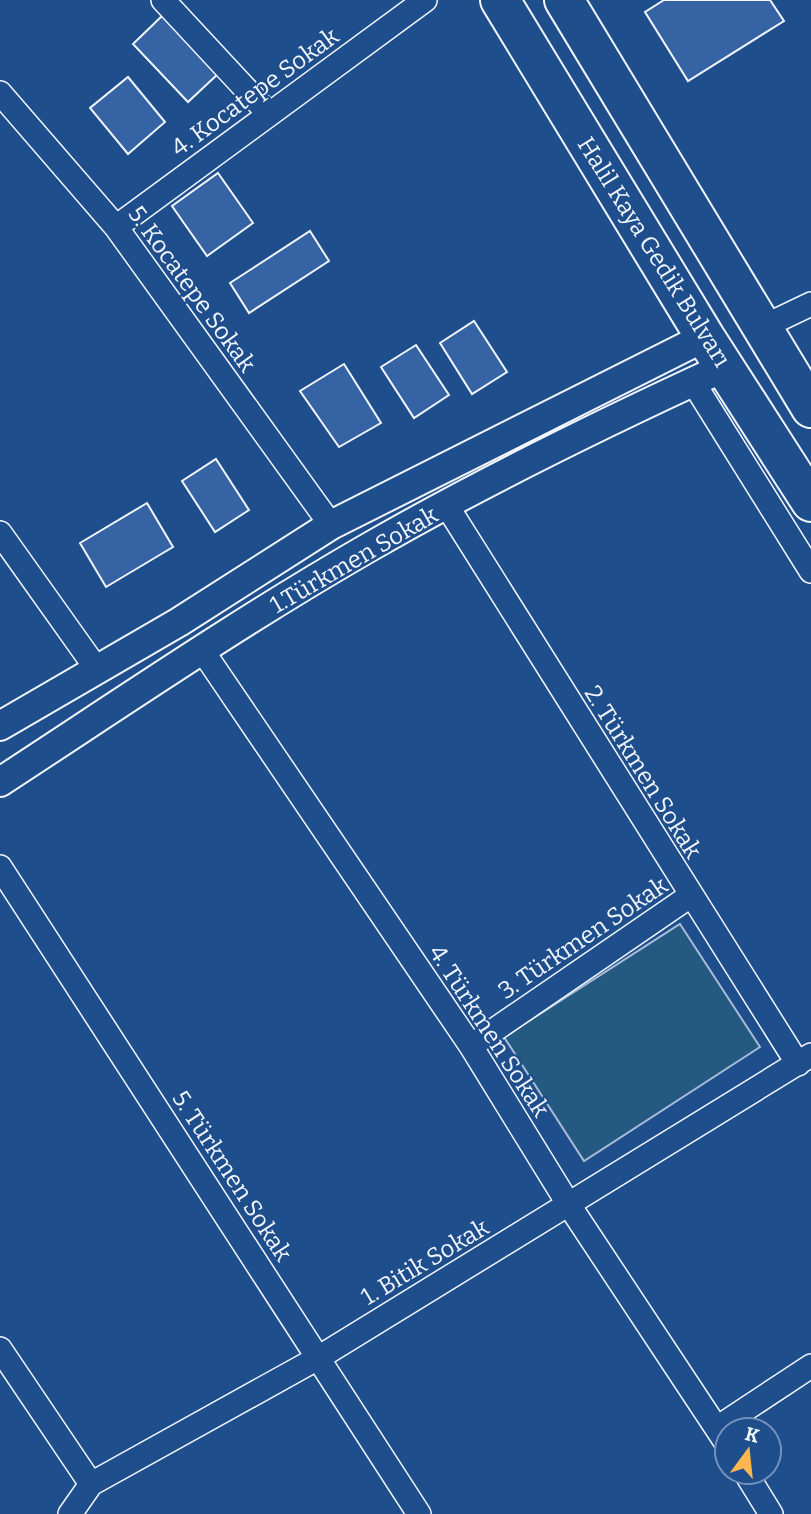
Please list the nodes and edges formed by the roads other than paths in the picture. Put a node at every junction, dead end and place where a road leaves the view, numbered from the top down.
1 (163, 0) edge
2 (425, 0) edge
3 (500, 0) edge
4 (564, 0) edge
5 (0, 93) edge
6 (269, 114) junction
7 (116, 227) junction
8 (811, 304) edge
9 (761, 328) junction
10 (708, 362) junction
11 (811, 408) edge
12 (811, 502) edge
13 (446, 506) junction
14 (331, 524) junction
15 (0, 533) edge
16 (811, 571) edge
17 (178, 622) junction
18 (202, 650) junction
19 (96, 668) junction
20 (0, 726) edge
21 (0, 782) edge
22 (0, 867) edge
23 (690, 896) junction
24 (471, 1046) junction
25 (804, 1059) edge
26 (569, 1205) junction
27 (0, 1349) edge
28 (318, 1358) junction
29 (811, 1366) edge
30 (747, 1416) edge
31 (713, 1422) edge
32 (91, 1484) junction
33 (754, 1486) edge
34 (70, 1514) edge
35 (419, 1514) edge
36 (771, 1514) edge

1 - 6 street
2 - 6 street, 4. Kocatepe Sokak
3 - 10 highway, Halil Kaya Gedik Bulvarı
4 - 9 highway, Halil Kaya Gedik Bulvarı
5 - 7 street, 5. Kocatepe Sokak
6 - 7 street, 4. Kocatepe Sokak
7 - 14 street, 5. Kocatepe Sokak
8 - 9 street
9 - 11 highway, Halil Kaya Gedik Bulvarı
10 - 12 highway, Halil Kaya Gedik Bulvarı
10 - 13 street, 1.Türkmen Sokak
10 - 14 street, 1.Türkmen Sokak
10 - 16 street
13 - 18 street, 1.Türkmen Sokak
13 - 23 street, 2. Türkmen Sokak
14 - 17 street, 1.Türkmen Sokak
15 - 19 street
17 - 18 street
17 - 19 street, 1.Türkmen Sokak
18 - 21 street, 1.Türkmen Sokak
18 - 24 street, 4. Türkmen Sokak
19 - 20 street, 1.Türkmen Sokak
22 - 28 street, 5. Türkmen Sokak
23 - 24 street, 3. Türkmen Sokak
23 - 25 street, 2. Türkmen Sokak
24 - 26 street, 4. Türkmen Sokak
25 - 26 street, 1. Bitik Sokak
26 - 28 street, 1. Bitik Sokak
26 - 31 street, 4. Türkmen Sokak
27 - 32 street
28 - 32 street, 1. Bitik Sokak
28 - 35 street, 5. Türkmen Sokak
29 - 30 street
32 - 34 street, 1. Bitik Sokak
33 - 36 street

